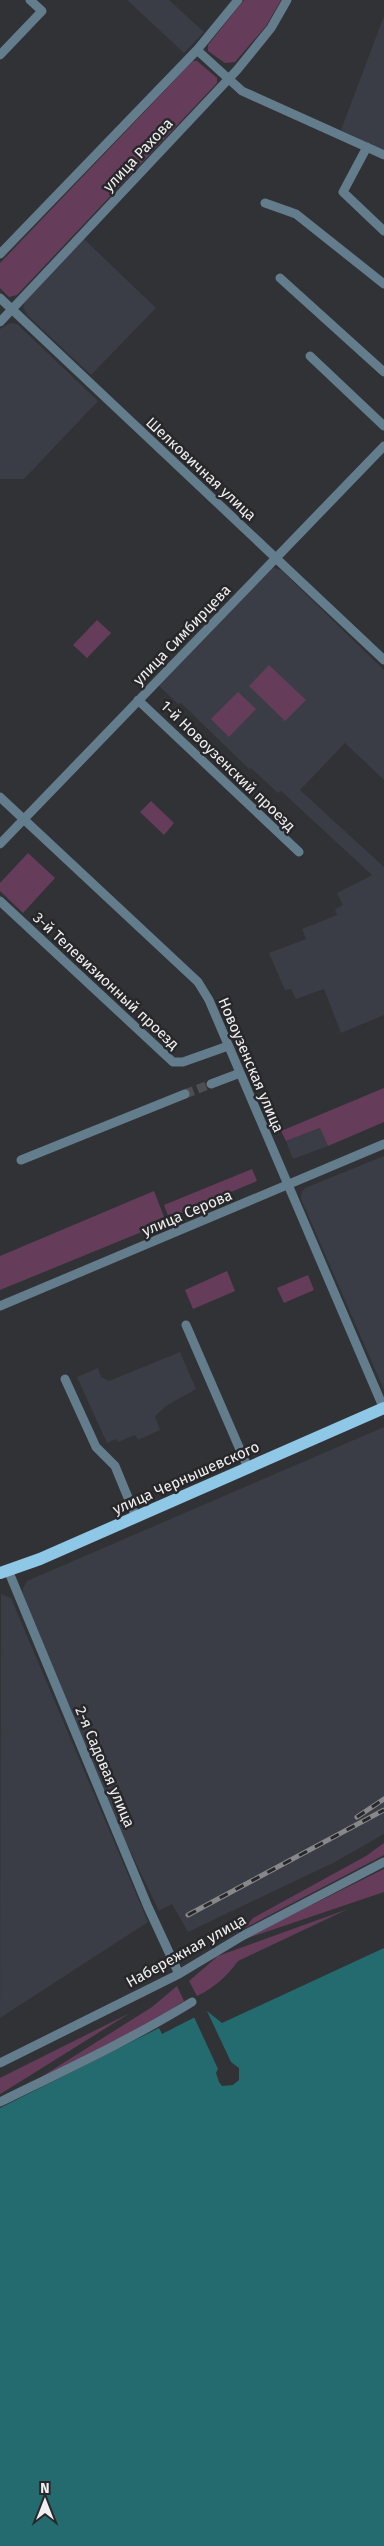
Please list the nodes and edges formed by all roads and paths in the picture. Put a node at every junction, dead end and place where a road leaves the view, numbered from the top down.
1 (30, 0) edge
2 (238, 0) edge
3 (287, 0) edge
4 (196, 50) junction
5 (0, 55) edge
6 (229, 79) junction
7 (367, 147) junction
8 (384, 155) edge
9 (265, 203) dead end
10 (384, 231) edge
11 (0, 254) edge
12 (280, 278) dead end
13 (384, 284) edge
14 (0, 298) edge
15 (12, 309) junction
16 (0, 322) edge
17 (310, 356) dead end
18 (384, 372) edge
19 (384, 426) edge
20 (384, 446) edge
21 (275, 557) junction
22 (384, 660) edge
23 (138, 700) junction
24 (0, 797) edge
25 (24, 820) junction
26 (0, 844) edge
27 (299, 852) dead end
28 (0, 901) edge
29 (228, 1046) junction
30 (240, 1073) junction
31 (211, 1084) tunnel mouth
32 (185, 1094) tunnel mouth
33 (384, 1144) edge
34 (21, 1160) dead end
35 (287, 1185) junction
36 (0, 1306) edge
37 (186, 1325) dead end
38 (65, 1379) dead end
39 (384, 1409) edge
40 (248, 1468) junction
41 (136, 1518) junction
42 (4, 1572) edge
43 (384, 1862) edge
44 (178, 1974) junction
45 (192, 2002) dead end
46 (0, 2063) edge
47 (0, 2102) edge

1 - 5 street
2 - 4 street, улица Рахова
3 - 6 street, улица Рахова
4 - 6 street
4 - 11 street, улица Рахова
6 - 7 street
6 - 15 street, улица Рахова
7 - 8 street
7 - 10 street
9 - 13 street
12 - 18 street
14 - 15 street, Шелковичная улица
15 - 16 street, улица Рахова
15 - 21 street, Шелковичная улица
17 - 19 street
20 - 21 street, улица Симбирцева
21 - 22 street, Шелковичная улица
21 - 23 street, улица Симбирцева
23 - 25 street, улица Симбирцева
23 - 27 street, 1-й Новоузенский проезд
24 - 25 street, Новоузенская улица
25 - 26 street, улица Симбирцева
25 - 29 street, Новоузенская улица
28 - 29 street, 3-й Телевизионный проезд
29 - 30 street, Новоузенская улица
30 - 31 street
30 - 35 street, Новоузенская улица
32 - 34 street
33 - 35 street, улица Серова
35 - 36 street, улица Серова
35 - 39 street, Новоузенская улица
37 - 40 street
38 - 41 street
39 - 40 main road, улица Чернышевского
40 - 41 main road, улица Чернышевского
41 - 42 main road, улица Чернышевского
42 - 44 street, 2-я Садовая улица
43 - 44 street, Набережная улица
44 - 46 street, Набережная улица
45 - 47 street

